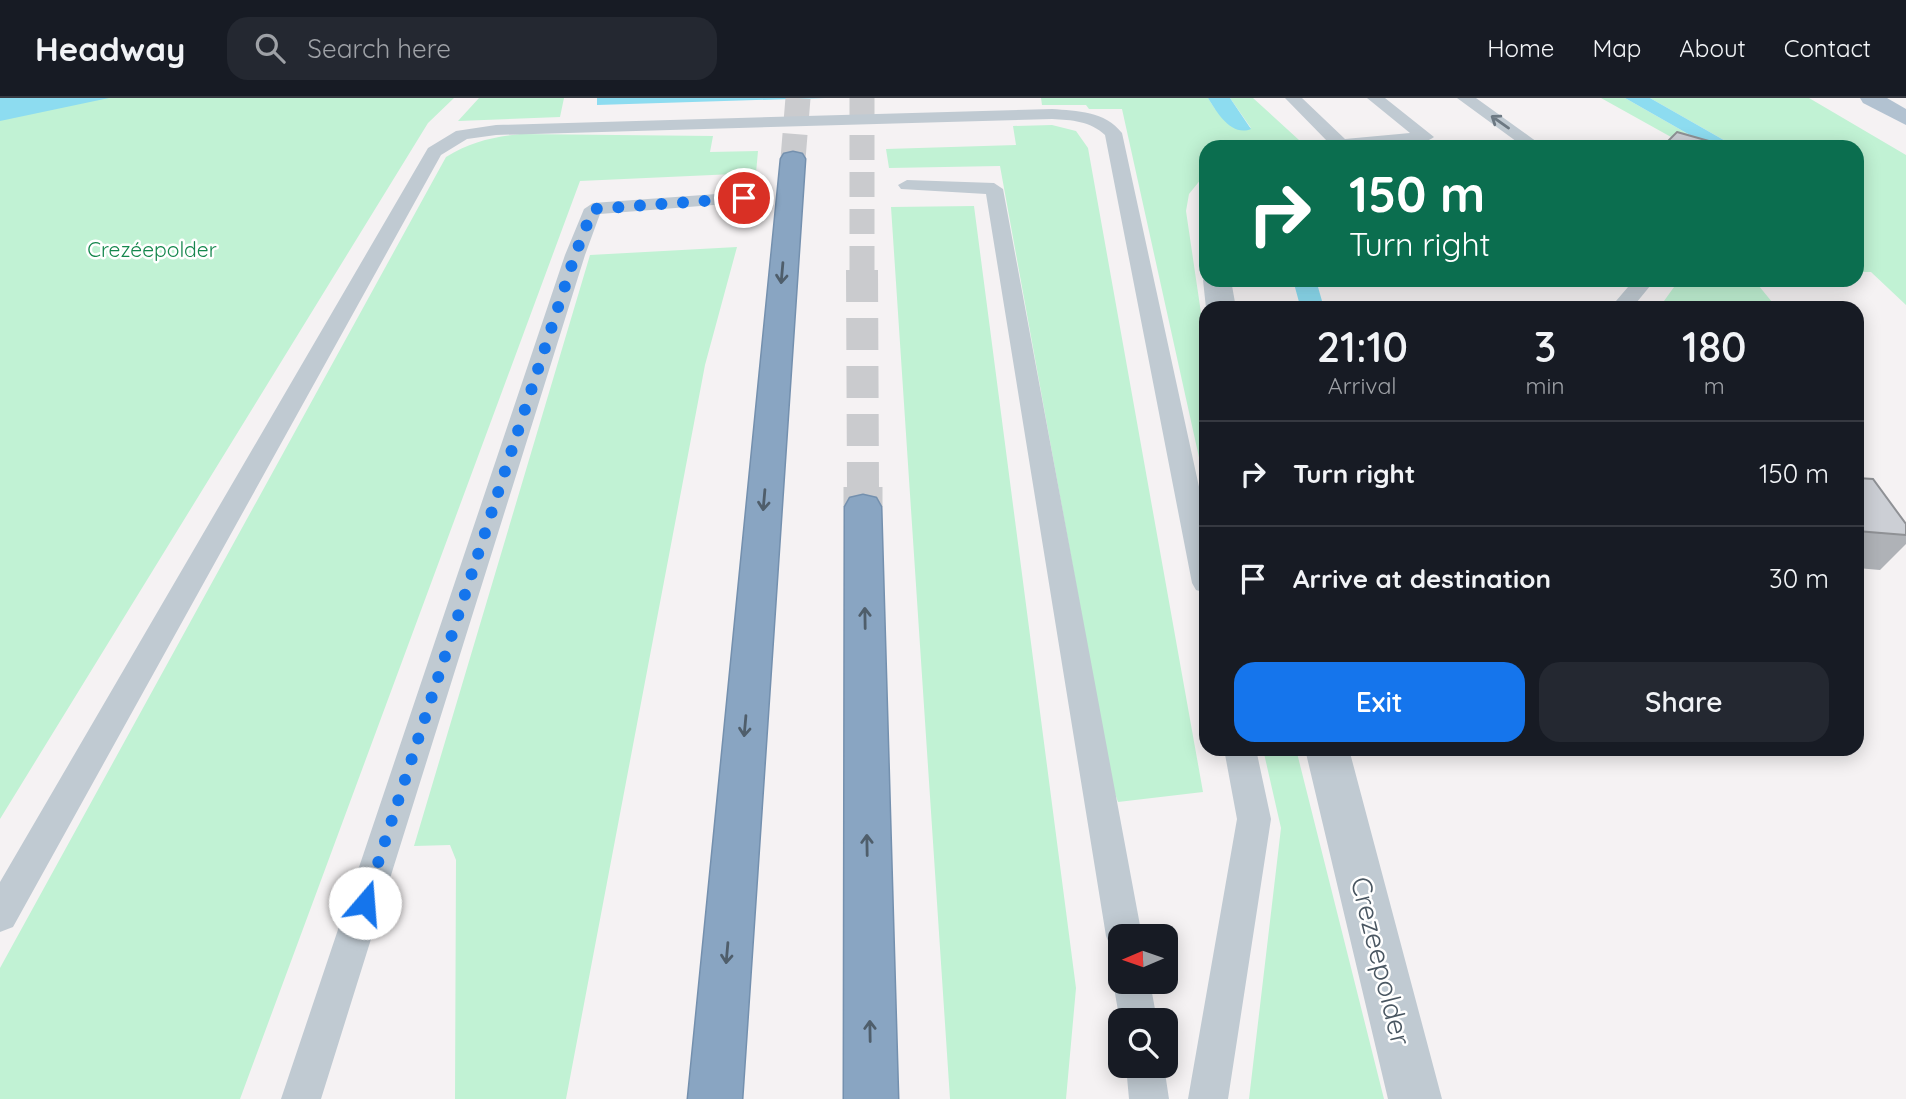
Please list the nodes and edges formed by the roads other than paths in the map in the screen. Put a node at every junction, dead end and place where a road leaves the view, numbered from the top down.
1 (1293, 98) edge
2 (1375, 98) edge
3 (1465, 98) edge
4 (1871, 98) edge
5 (1906, 118) edge
6 (1329, 140) edge
7 (1403, 140) edge
8 (1525, 140) edge
9 (793, 159) tunnel mouth
10 (907, 185) dead end
11 (744, 198) dead end
12 (1639, 287) edge
13 (1627, 301) edge
14 (863, 507) tunnel mouth
15 (1199, 549) edge
16 (1241, 756) edge
17 (1329, 756) edge
18 (0, 915) edge
19 (1122, 924) edge
20 (1146, 1078) edge
21 (301, 1099) edge
22 (715, 1099) edge
23 (871, 1099) edge
24 (1149, 1099) edge
25 (1208, 1099) edge
26 (1415, 1099) edge

1 - 6 lane
2 - 7 lane
8 -> 3 lane
4 - 5 main road
9 -> 22 highway
10 - 19 lane
11 - 21 lane
12 - 13 lane
23 -> 14 highway
15 - 18 lane
16 - 25 lane
17 - 26 street, Crezeepolder
20 - 24 lane

